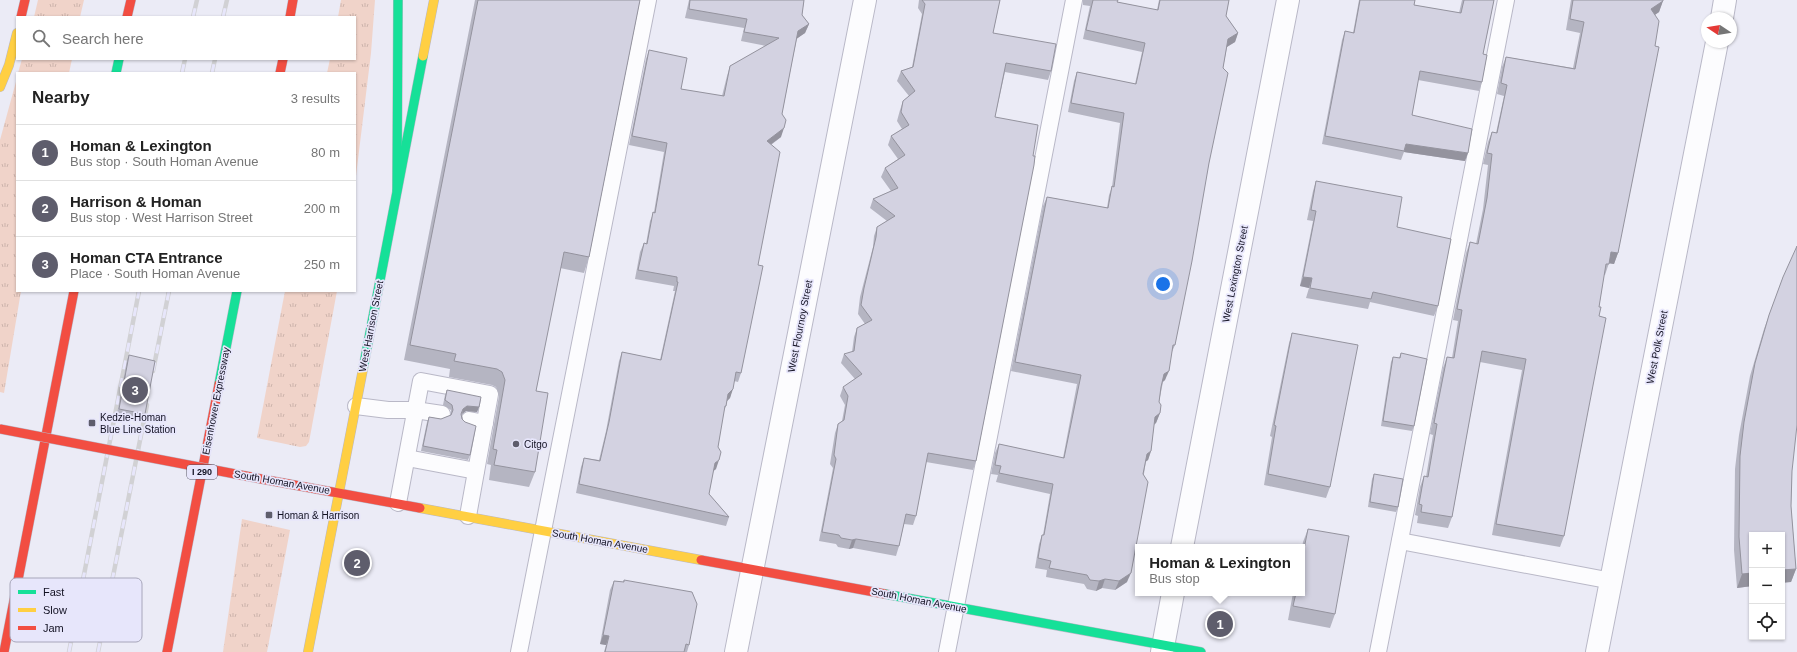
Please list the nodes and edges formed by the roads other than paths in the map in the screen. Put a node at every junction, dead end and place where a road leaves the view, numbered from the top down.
1 (25, 0) edge
2 (131, 0) edge
3 (293, 0) edge
4 (398, 0) edge
5 (434, 0) edge
6 (648, 0) edge
7 (865, 0) edge
8 (1074, 0) edge
9 (1288, 0) edge
10 (1506, 0) edge
11 (1725, 0) edge
12 (1723, 12) edge
13 (22, 16) edge
14 (127, 16) edge
15 (290, 16) edge
16 (16, 37) edge
17 (1716, 48) edge
18 (119, 60) edge
19 (282, 60) edge
20 (116, 72) edge
21 (280, 72) edge
22 (0, 87) edge
23 (397, 190) junction
24 (74, 292) edge
25 (238, 292) edge
26 (356, 406) junction
27 (415, 410) junction
28 (442, 414) dead end
29 (469, 420) dead end
30 (485, 423) junction
31 (0, 429) edge
32 (407, 458) junction
33 (476, 471) junction
34 (339, 492) junction
35 (398, 503) junction
36 (468, 516) junction
37 (542, 530) junction
38 (1400, 541) junction
39 (1183, 544) edge
40 (752, 569) junction
41 (18, 578) edge
42 (1612, 581) junction
43 (1172, 596) edge
44 (956, 607) junction
45 (10, 621) edge
46 (1162, 649) edge
47 (4, 652) edge
48 (167, 652) edge
49 (308, 652) edge
50 (519, 652) edge
51 (736, 652) edge
52 (947, 652) edge
53 (1200, 652) edge
54 (1378, 652) edge
55 (1597, 652) edge

1 - 13 main road
2 - 14 main road
3 - 15 main road
4 - 23 main road
5 - 23 main road, West Harrison Street
6 - 37 lane
7 - 40 street, West Flournoy Street
8 - 44 lane
9 - 39 street, West Lexington Street
10 - 38 lane
11 - 12 street
16 - 22 main road
17 - 42 street, West Polk Street
18 - 20 main road
19 - 21 main road
23 - 26 main road, West Harrison Street
24 - 41 main road
25 - 48 main road, Eisenhower Expressway / I 290
26 - 27 lane
26 - 34 main road, West Harrison Street
27 - 28 lane
27 - 30 lane
27 - 32 lane
29 - 30 lane
30 - 33 lane
31 - 34 main road, South Homan Avenue, bridge
32 - 33 lane
32 - 35 lane
33 - 36 lane
34 - 35 main road, South Homan Avenue
34 - 49 main road, West Harrison Street
35 - 36 main road, South Homan Avenue
36 - 37 main road, South Homan Avenue
37 - 40 main road, South Homan Avenue
37 - 50 lane
38 - 42 lane
38 - 54 lane
40 - 44 main road, South Homan Avenue
40 - 51 street, West Flournoy Street
42 - 55 street, West Polk Street
43 - 46 street
44 - 46 main road, South Homan Avenue
44 - 52 lane
45 - 47 main road
46 - 53 main road, South Homan Avenue

